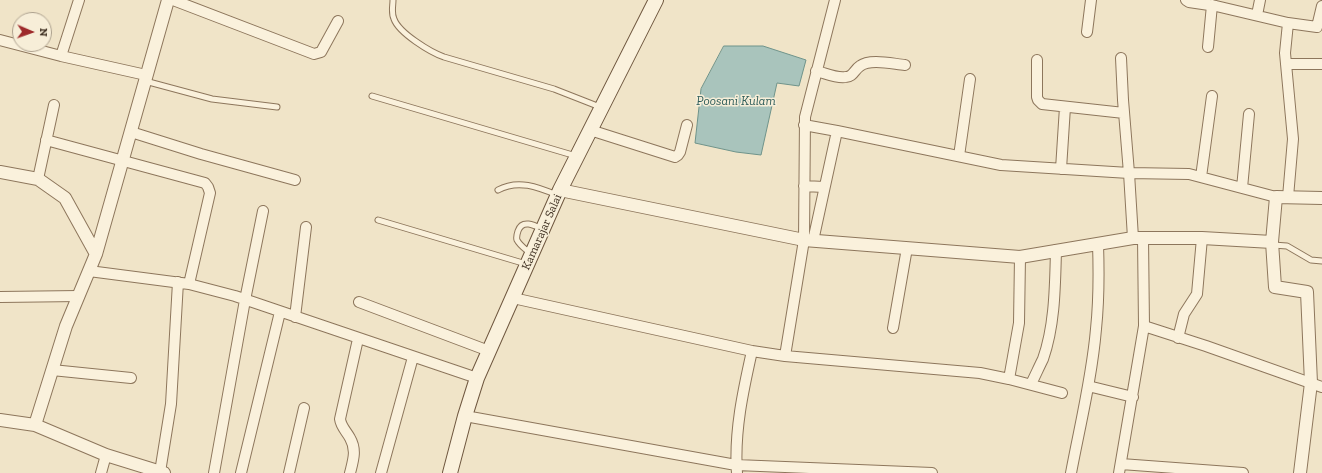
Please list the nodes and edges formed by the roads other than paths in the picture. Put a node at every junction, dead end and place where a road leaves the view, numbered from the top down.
1 (78, 0) edge
2 (168, 0) edge
3 (173, 0) edge
4 (394, 0) edge
5 (656, 0) edge
6 (835, 0) edge
7 (1091, 0) edge
8 (1186, 0) edge
9 (1260, 0) edge
10 (1215, 4) edge
11 (1322, 6) edge
12 (1257, 15) junction
13 (338, 21) dead end
14 (1288, 23) junction
15 (1087, 32) dead end
16 (0, 40) edge
17 (1208, 46) dead end
18 (61, 56) junction
19 (1121, 58) dead end
20 (1037, 60) dead end
21 (1286, 64) junction
22 (1322, 64) edge
23 (905, 65) dead end
24 (816, 71) junction
25 (145, 78) junction
26 (970, 79) dead end
27 (372, 96) dead end
28 (1212, 96) dead end
29 (54, 105) dead end
30 (1065, 106) junction
31 (277, 107) dead end
32 (602, 108) junction
33 (1124, 112) junction
34 (1249, 114) dead end
35 (687, 125) dead end
36 (804, 125) junction
37 (590, 130) junction
38 (837, 131) junction
39 (130, 132) junction
40 (46, 140) junction
41 (959, 156) junction
42 (577, 157) junction
43 (123, 160) junction
44 (1061, 169) junction
45 (0, 172) edge
46 (1129, 173) junction
47 (1201, 177) junction
48 (38, 179) junction
49 (295, 180) dead end
50 (804, 186) junction
51 (824, 187) junction
52 (1242, 188) junction
53 (498, 190) dead end
54 (559, 193) junction
55 (1276, 197) junction
56 (1288, 197) junction
57 (1322, 198) edge
58 (263, 211) dead end
59 (378, 220) dead end
60 (306, 227) dead end
61 (543, 229) junction
62 (1138, 238) junction
63 (1202, 238) junction
64 (808, 241) junction
65 (1098, 244) junction
66 (1272, 244) junction
67 (907, 248) junction
68 (1056, 250) junction
69 (96, 254) junction
70 (1020, 257) junction
71 (530, 260) junction
72 (1322, 262) edge
73 (89, 271) junction
74 (178, 282) junction
75 (189, 284) junction
76 (79, 296) junction
77 (0, 297) edge
78 (513, 298) junction
79 (245, 300) junction
80 (359, 302) dead end
81 (280, 312) junction
82 (295, 317) junction
83 (1144, 326) junction
84 (893, 328) dead end
85 (1178, 338) junction
86 (358, 339) junction
87 (490, 351) junction
88 (752, 351) junction
89 (785, 356) junction
90 (413, 357) junction
91 (52, 370) junction
92 (131, 378) dead end
93 (477, 378) junction
94 (1009, 379) junction
95 (1031, 384) junction
96 (1316, 385) edge
97 (1088, 386) junction
98 (1062, 393) dead end
99 (1133, 397) junction
100 (304, 408) dead end
101 (465, 416) junction
102 (0, 420) edge
103 (35, 425) junction
104 (106, 455) junction
105 (1120, 468) edge
106 (737, 469) edge
107 (805, 470) edge
108 (162, 472) edge
109 (1200, 472) edge
110 (101, 473) edge
111 (214, 473) edge
112 (241, 473) edge
113 (289, 473) edge
114 (350, 473) edge
115 (381, 473) edge
116 (450, 473) edge
117 (932, 473) edge
118 (1071, 473) edge
119 (1242, 473) edge
120 (1301, 473) edge

1 - 18 street
2 - 25 street
3 - 13 street
4 - 32 lane
5 - 32 main road, Kamarajar Salai
6 - 24 street
7 - 15 street
8 - 10 street
9 - 12 street
10 - 12 street
10 - 17 street
11 - 14 street
12 - 14 street
14 - 21 street
16 - 18 street
18 - 25 street
19 - 33 street
20 - 30 street
21 - 22 street
21 - 56 street
23 - 24 street
24 - 36 street
25 - 31 lane
25 - 39 street
26 - 41 street
27 - 42 lane
28 - 47 street
29 - 40 street
30 - 33 street
30 - 44 street
32 - 37 main road, Kamarajar Salai
33 - 46 street
34 - 52 street
35 - 37 street
36 - 38 street
36 - 50 street
37 - 42 main road, Kamarajar Salai
38 - 41 street
38 - 51 street
39 - 43 street
39 - 49 street
40 - 43 street
40 - 48 street
41 - 44 street
42 - 54 main road, Kamarajar Salai
43 - 69 street
43 - 75 street
44 - 46 street
45 - 48 street
46 - 47 street
46 - 62 street
47 - 52 street
48 - 69 street
50 - 51 street
50 - 64 street
51 - 64 street
52 - 55 street
53 - 54 lane
54 - 61 main road, Kamarajar Salai
54 - 64 street
55 - 56 street
55 - 66 street
56 - 57 street
58 - 79 street
59 - 71 lane
60 - 82 street
61 - 71 main road, Kamarajar Salai
61 - 71 lane
62 - 63 street
62 - 65 street
62 - 83 street
63 - 66 street
63 - 85 street
64 - 67 street
64 - 89 street
65 - 68 street
65 - 97 street
66 - 72 lane
66 - 96 street
67 - 70 street
67 - 84 street
68 - 70 street
68 - 95 street
69 - 73 street
70 - 94 street
71 - 78 main road, Kamarajar Salai
73 - 74 street
73 - 76 street
74 - 75 street
74 - 108 street
75 - 79 street
76 - 77 street
76 - 91 street
78 - 87 main road, Kamarajar Salai
78 - 88 street
79 - 81 street
79 - 111 street
80 - 87 street
81 - 82 street
81 - 112 street
82 - 86 street
83 - 85 street
83 - 99 street
85 - 96 street
86 - 90 street
86 - 114 street
87 - 93 main road, Kamarajar Salai
88 - 89 street
88 - 106 street
89 - 94 street
90 - 93 street
90 - 115 street
91 - 92 street
91 - 103 street
93 - 101 main road, Kamarajar Salai
94 - 95 street
95 - 98 street
96 - 120 street
97 - 99 street
97 - 118 street
99 - 105 street
100 - 113 street
101 - 106 street
101 - 116 main road, Kamarajar Salai
102 - 103 street
103 - 104 street
104 - 108 street
104 - 110 street
105 - 109 street
106 - 107 street
107 - 117 street
109 - 119 street

